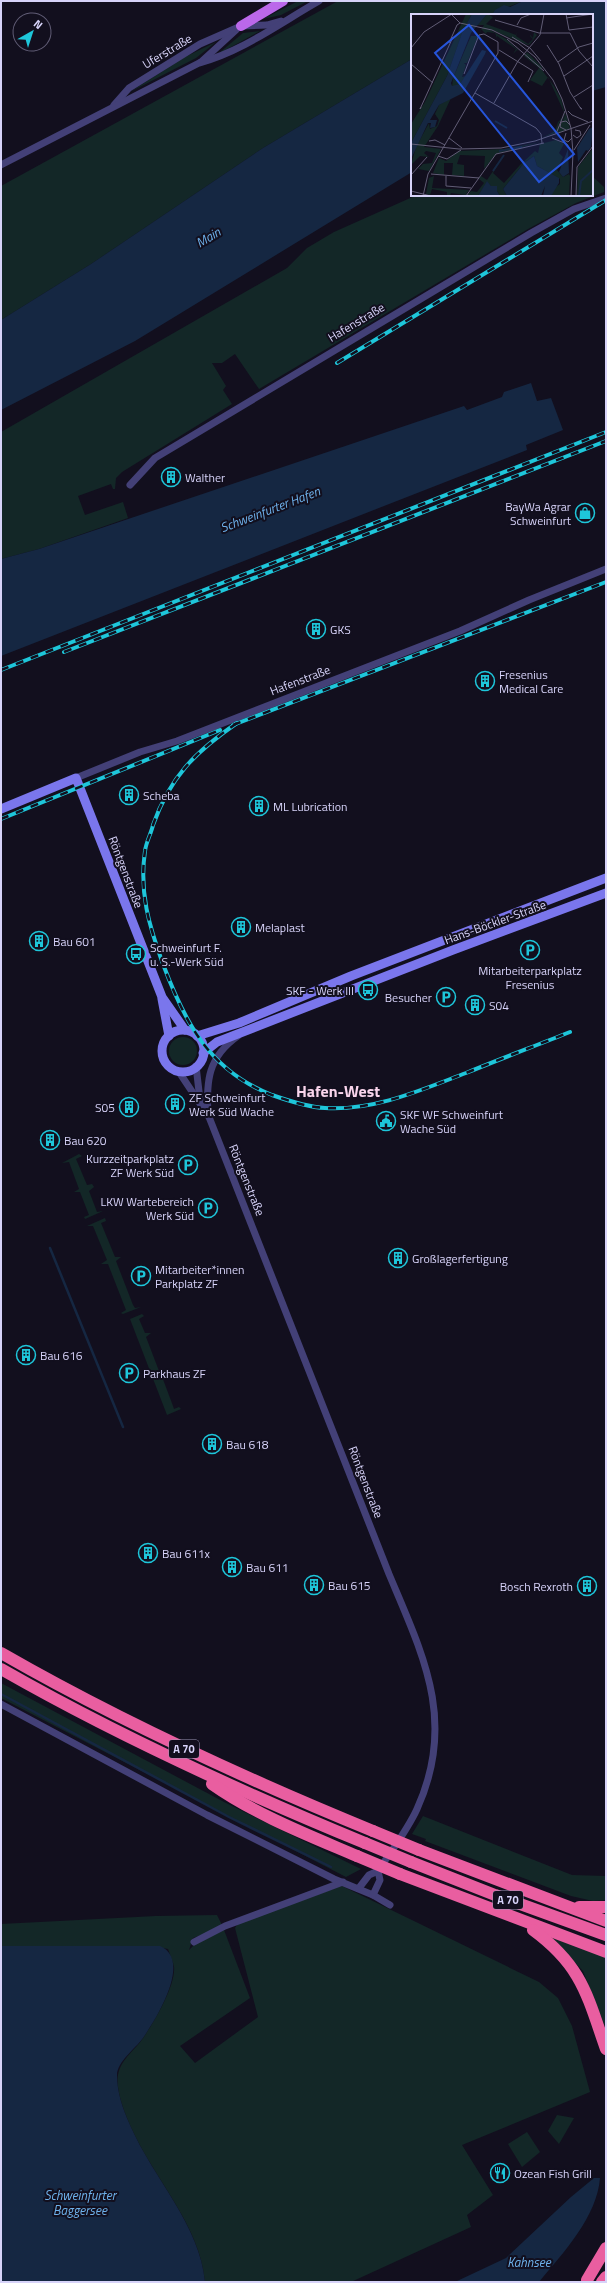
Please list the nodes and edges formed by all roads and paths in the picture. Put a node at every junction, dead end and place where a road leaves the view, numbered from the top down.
1 (283, 1) edge
2 (319, 1) edge
3 (287, 19) junction
4 (241, 26) junction
5 (199, 63) junction
6 (112, 106) junction
7 (1, 165) edge
8 (606, 198) edge
9 (130, 485) dead end
10 (606, 569) edge
11 (76, 778) junction
12 (1, 809) edge
13 (606, 878) edge
14 (579, 889) junction
15 (606, 893) edge
16 (584, 902) junction
17 (409, 954) junction
18 (413, 965) junction
19 (351, 976) junction
20 (355, 988) junction
21 (162, 997) junction
22 (299, 997) junction
23 (304, 1009) junction
24 (184, 1030) junction
25 (243, 1033) junction
26 (169, 1036) junction
27 (197, 1036) junction
28 (203, 1053) junction
29 (196, 1066) junction
30 (179, 1072) junction
31 (200, 1102) junction
32 (209, 1117) junction
33 (1, 1653) edge
34 (1, 1669) edge
35 (1, 1704) edge
36 (180, 1762) junction
37 (378, 1871) junction
38 (343, 1882) junction
39 (359, 1888) junction
40 (373, 1895) junction
41 (390, 1906) dead end
42 (564, 1906) junction
43 (606, 1908) edge
44 (519, 1920) junction
45 (606, 1921) edge
46 (606, 1935) edge
47 (194, 1942) dead end
48 (606, 1952) edge
49 (606, 2049) edge
50 (606, 2248) edge
51 (606, 2255) edge
52 (606, 2277) edge
53 (586, 2281) edge
54 (602, 2282) edge

1 - 4 main road
2 - 3 street, Uferstraße
3 - 4 street, Uferstraße
3 - 5 street, Uferstraße
4 - 5 street, Uferstraße
4 - 6 street, Uferstraße
5 - 6 street, Uferstraße
6 - 7 street, Uferstraße
8 - 9 street, Hafenstraße
10 - 11 street, Hafenstraße
11 - 12 street, Hafenstraße
11 - 21 street, Röntgenstraße
13 - 14 street, Hans-Böckler-Straße
14 - 16 street
14 - 17 street, Hans-Böckler-Straße
15 - 16 street, Hans-Böckler-Straße
16 - 18 street, Hans-Böckler-Straße
17 - 18 street
17 - 19 street, Hans-Böckler-Straße
18 - 20 street, Hans-Böckler-Straße
19 - 20 street
19 - 22 street, Hans-Böckler-Straße
20 - 23 street, Hans-Böckler-Straße
21 - 24 street, Röntgenstraße
21 - 26 street, Röntgenstraße
22 - 23 street
22 - 27 street, Hans-Böckler-Straße
23 - 25 street, Hans-Böckler-Straße
24 - 26 street
24 - 27 street
25 - 28 street, Hans-Böckler-Straße
25 - 32 street
26 - 30 street
27 - 28 street
28 - 29 street
29 - 30 street
29 - 31 street, Röntgenstraße
30 - 31 street, Röntgenstraße
31 - 32 street, Röntgenstraße
32 - 37 street, Röntgenstraße
33 - 42 highway, A 70, bridge
34 - 36 highway, A 70
35 - 38 street
36 - 44 highway, bridge
36 - 46 highway, A 70, bridge
37 - 39 street, Röntgenstraße
37 - 40 street, Röntgenstraße
38 - 39 street
38 - 47 street
39 - 40 street
40 - 41 street
42 - 43 highway
42 - 45 highway, A 70
44 - 48 highway
44 - 49 highway
50 - 53 highway
51 - 53 highway
52 - 54 highway

